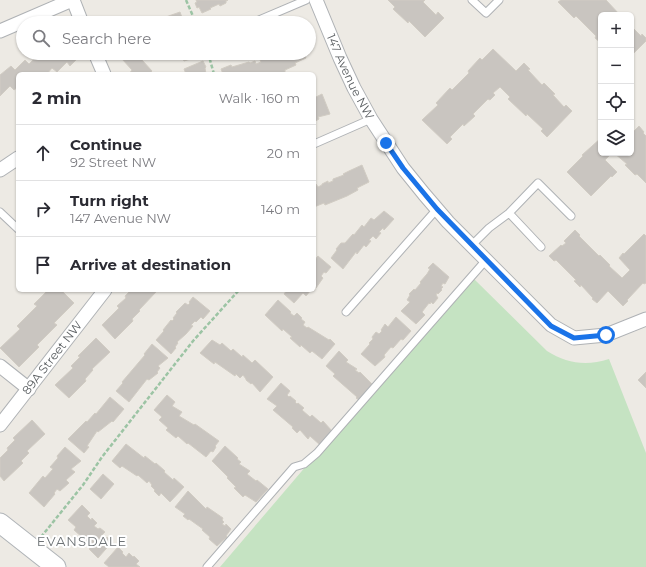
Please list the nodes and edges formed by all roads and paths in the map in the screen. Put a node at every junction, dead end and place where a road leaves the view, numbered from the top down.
1 (72, 0) edge
2 (186, 0) edge
3 (306, 0) edge
4 (316, 0) edge
5 (472, 0) edge
6 (499, 0) edge
7 (35, 16) edge
8 (79, 16) edge
9 (193, 16) edge
10 (268, 16) edge
11 (16, 24) edge
12 (0, 31) edge
13 (98, 60) edge
14 (210, 60) edge
15 (103, 72) edge
16 (213, 72) edge
17 (371, 119) junction
18 (316, 143) edge
19 (16, 159) edge
20 (0, 170) edge
21 (437, 209) junction
22 (0, 212) edge
23 (509, 214) junction
24 (571, 216) dead end
25 (16, 227) edge
26 (471, 246) junction
27 (542, 247) dead end
28 (486, 260) junction
29 (100, 292) edge
30 (237, 292) edge
31 (346, 312) dead end
32 (646, 319) edge
33 (0, 366) edge
34 (28, 389) junction
35 (0, 425) edge
36 (0, 523) edge
37 (32, 548) junction
38 (56, 567) edge
39 (207, 567) edge

1 - 7 street
1 - 8 street
2 - 9 path
3 - 10 lane
4 - 17 street, 147 Avenue NW
5 - 6 lane
11 - 12 street
13 - 15 street
14 - 16 path
17 - 18 lane
17 - 21 street, 147 Avenue NW
19 - 20 street
21 - 26 street, 147 Avenue NW
21 - 31 lane
22 - 25 lane
23 - 24 lane
23 - 26 lane
23 - 27 lane
26 - 28 street, 147 Avenue NW
28 - 32 street, 147 Avenue NW
28 - 39 lane
29 - 34 street, 89A Street NW
30 - 37 path
33 - 34 street
34 - 35 street, 89A Street NW
36 - 37 street
37 - 38 street

